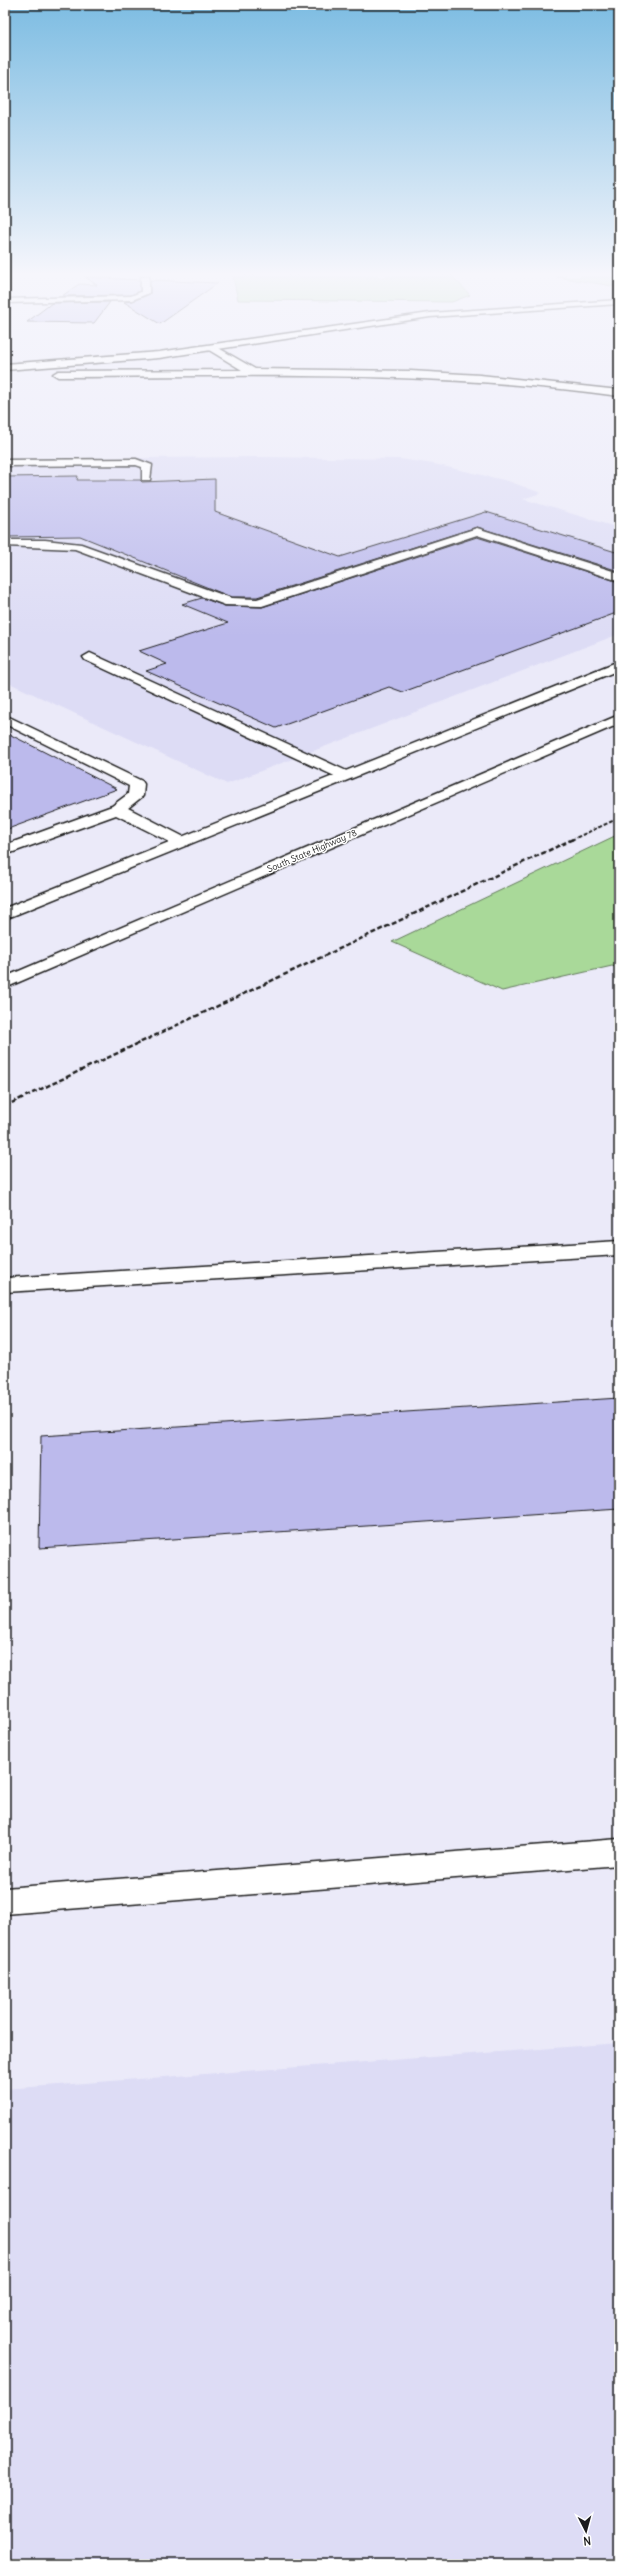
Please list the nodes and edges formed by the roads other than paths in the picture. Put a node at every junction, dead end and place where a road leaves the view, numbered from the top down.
1 (5, 463) edge
2 (146, 478) dead end
3 (5, 543) edge
4 (619, 576) edge
5 (90, 657) dead end
6 (619, 665) edge
7 (5, 719) edge
8 (619, 719) edge
9 (346, 776) junction
10 (117, 809) junction
11 (182, 842) junction
12 (5, 850) edge
13 (5, 914) edge
14 (5, 983) edge
15 (619, 1248) edge
16 (5, 1285) edge
17 (619, 1852) edge
18 (5, 1901) edge

1 - 2 main road
3 - 4 main road
5 - 9 main road
6 - 9 main road
7 - 10 main road
8 - 14 main road, South State Highway 78
9 - 11 main road
10 - 11 main road
10 - 12 main road
11 - 13 main road
15 - 16 main road
17 - 18 main road

